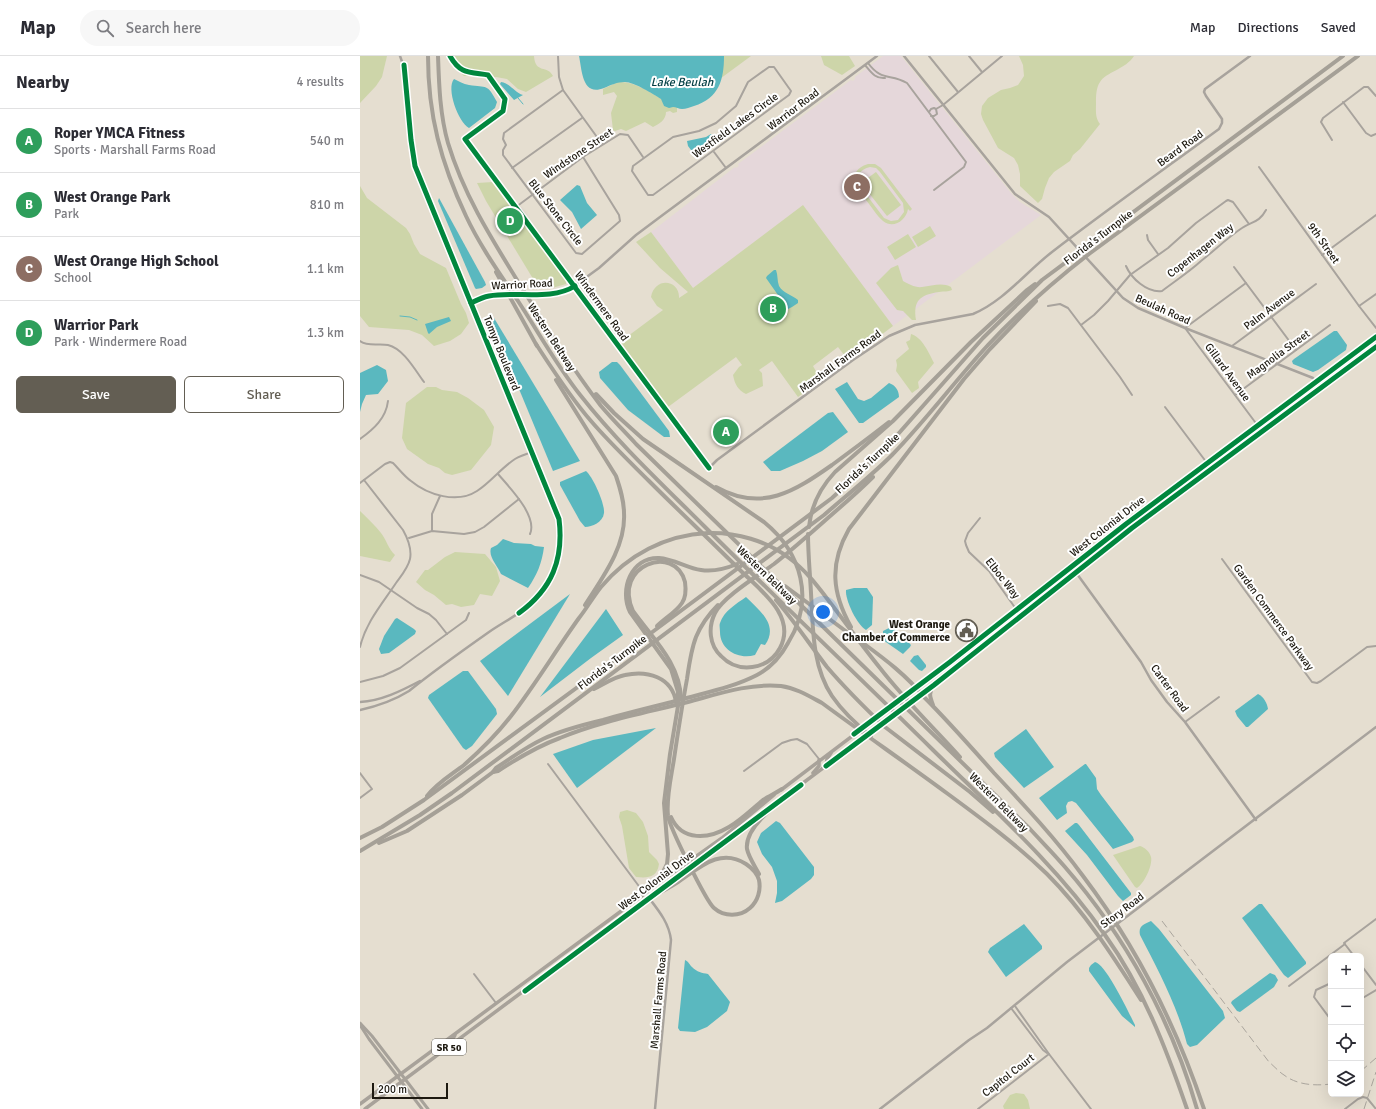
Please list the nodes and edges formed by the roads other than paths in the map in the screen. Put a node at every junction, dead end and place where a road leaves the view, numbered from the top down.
1 (400, 56) edge
2 (428, 56) edge
3 (438, 56) edge
4 (558, 56) edge
5 (877, 56) edge
6 (904, 56) edge
7 (929, 56) edge
8 (969, 56) edge
9 (1002, 56) edge
10 (1248, 56) edge
11 (1343, 56) edge
12 (1358, 56) edge
13 (866, 64) junction
14 (982, 72) junction
15 (563, 90) junction
16 (958, 92) junction
17 (1376, 96) edge
18 (1343, 102) junction
19 (943, 105) junction
20 (936, 110) junction
21 (930, 115) junction
22 (582, 118) junction
23 (1376, 134) edge
24 (1332, 140) dead end
25 (602, 144) junction
26 (714, 152) junction
27 (478, 157) dead end
28 (584, 157) junction
29 (644, 158) junction
30 (1259, 167) dead end
31 (512, 168) junction
32 (726, 168) junction
33 (934, 190) dead end
34 (532, 195) junction
35 (516, 207) junction
36 (1266, 210) dead end
37 (1376, 215) edge
38 (1249, 224) junction
39 (1147, 235) dead end
40 (1069, 240) junction
41 (1158, 255) junction
42 (1322, 255) junction
43 (1126, 266) dead end
44 (1234, 267) dead end
45 (1130, 275) junction
46 (1042, 280) junction
47 (1052, 283) junction
48 (1246, 283) junction
49 (1316, 284) dead end
50 (506, 286) junction
51 (575, 286) junction
52 (1116, 292) junction
53 (1376, 294) edge
54 (471, 303) junction
55 (1048, 306) dead end
56 (1359, 306) junction
57 (1272, 317) junction
58 (1081, 325) junction
59 (1330, 325) dead end
60 (1185, 328) junction
61 (1376, 328) edge
62 (1376, 337) edge
63 (361, 343) edge
64 (536, 344) junction
65 (1232, 346) junction
66 (1376, 347) edge
67 (1296, 350) junction
68 (1278, 364) junction
69 (424, 382) dead end
70 (585, 382) junction
71 (1316, 382) junction
72 (1321, 388) junction
73 (920, 394) junction
74 (1132, 395) dead end
75 (1235, 395) junction
76 (388, 400) dead end
77 (1165, 407) dead end
78 (1258, 426) junction
79 (360, 439) edge
80 (1240, 448) junction
81 (532, 452) junction
82 (893, 454) junction
83 (1207, 463) junction
84 (709, 468) joint
85 (688, 470) junction
86 (498, 474) junction
87 (1185, 479) junction
88 (364, 480) junction
89 (360, 483) edge
90 (440, 496) junction
91 (1175, 497) junction
92 (519, 499) junction
93 (1157, 500) junction
94 (980, 518) dead end
95 (1142, 522) junction
96 (432, 531) junction
97 (530, 534) dead end
98 (408, 538) junction
99 (1222, 559) dead end
100 (748, 560) junction
101 (1071, 566) junction
102 (1076, 572) junction
103 (769, 574) junction
104 (360, 575) edge
105 (759, 581) junction
106 (599, 587) junction
107 (741, 588) junction
108 (392, 590) junction
109 (1030, 599) junction
110 (1016, 609) junction
111 (469, 613) dead end
112 (1020, 616) junction
113 (1015, 620) junction
114 (644, 628) junction
115 (447, 634) junction
116 (639, 642) junction
117 (970, 646) junction
118 (1376, 646) edge
119 (360, 647) edge
120 (659, 649) junction
121 (869, 654) junction
122 (957, 666) junction
123 (426, 678) junction
124 (360, 682) edge
125 (934, 685) junction
126 (916, 687) junction
127 (583, 694) junction
128 (921, 694) junction
129 (1219, 697) dead end
130 (360, 702) edge
131 (934, 707) junction
132 (360, 710) edge
133 (676, 712) junction
134 (622, 717) junction
135 (680, 718) junction
136 (876, 718) junction
137 (1185, 722) junction
138 (854, 724) junction
139 (882, 724) junction
140 (1376, 727) edge
141 (837, 747) junction
142 (819, 760) junction
143 (548, 764) dead end
144 (826, 766) junction
145 (967, 767) junction
146 (744, 771) dead end
147 (360, 773) edge
148 (801, 785) junction
149 (782, 789) junction
150 (360, 798) edge
151 (424, 800) junction
152 (668, 811) junction
153 (666, 818) junction
154 (1256, 820) junction
155 (360, 838) edge
156 (1022, 838) junction
157 (367, 848) junction
158 (360, 851) edge
159 (685, 856) junction
160 (694, 875) junction
161 (644, 893) junction
162 (649, 898) junction
163 (1376, 919) edge
164 (1344, 943) junction
165 (1352, 953) edge
166 (1364, 969) edge
167 (474, 974) dead end
168 (1328, 984) edge
169 (520, 985) junction
170 (1376, 985) edge
171 (1289, 986) dead end
172 (1376, 990) edge
173 (525, 991) junction
174 (1364, 997) edge
175 (496, 1003) junction
176 (1014, 1005) junction
177 (1011, 1007) junction
178 (1148, 1010) junction
179 (1328, 1016) edge
180 (360, 1024) edge
181 (460, 1030) junction
182 (448, 1048) junction
183 (1049, 1054) junction
184 (399, 1075) junction
185 (403, 1081) junction
186 (360, 1104) edge
187 (884, 1106) junction
188 (365, 1109) edge
189 (422, 1109) edge
190 (428, 1109) edge
191 (655, 1109) edge
192 (880, 1109) edge
193 (887, 1109) edge
194 (978, 1109) edge
195 (1091, 1109) edge
196 (1187, 1109) edge
197 (1197, 1109) edge
198 (1204, 1109) edge
199 (1345, 1109) edge
200 (1376, 1109) edge

1 - 54 street, Tomyn Boulevard
2 - 50 highway
3 - 70 highway, Western Beltway
4 - 15 street
5 - 13 street, Warrior Road
6 - 19 street, Beulah Road
7 - 16 street
8 - 14 street
9 - 14 street
10 - 40 street, Beard Road
11 - 46 highway, Florida's Turnpike
12 - 47 highway, Florida's Turnpike
13 - 21 street
13 - 32 street, Warrior Road
14 - 16 street
15 - 22 street
15 - 31 street, Blue Stone Circle
16 - 19 street
17 - 18 street
18 - 23 street
18 - 24 street
19 - 20 street
19 - 40 street, Beulah Road
20 - 21 street
20 - 21 street
21 - 33 street
22 - 25 street
22 - 31 street
25 - 28 street, Windstone Street
25 - 29 street, Windstone Street
26 - 29 street, Westfield Lakes Circle
26 - 29 street, Westfield Lakes Circle
26 - 32 street
27 - 35 street, Windermere Road
28 - 34 street, Windstone Street
28 - 34 street, Blue Stone Circle
30 - 42 street, 9th Street
31 - 34 street, Blue Stone Circle
32 - 51 street, Warrior Road
34 - 35 street, Windstone Street
35 - 51 street, Windermere Road
36 - 38 street
37 - 42 street
38 - 41 street, Copenhagen Way
38 - 45 street, Copenhagen Way
39 - 41 street
40 - 52 street, Beulah Road
40 - 84 street, Marshall Farms Road
41 - 45 street, Copenhagen Way
42 - 56 street, 9th Street
43 - 45 street
44 - 48 street
45 - 52 street, Copenhagen Way
46 - 73 highway
46 - 100 highway, Florida's Turnpike
47 - 82 highway, Florida's Turnpike
47 - 121 highway
48 - 57 street
48 - 60 street
49 - 57 street, Palm Avenue
50 - 64 highway
50 - 105 highway, Western Beltway
51 - 54 street, Warrior Road
51 - 84 street, Windermere Road
52 - 58 street, Copenhagen Way
52 - 60 street, Beulah Road
53 - 56 street
54 - 81 street, Tomyn Boulevard
55 - 58 street
56 - 61 street, 9th Street
57 - 65 street, Palm Avenue
57 - 67 street
58 - 74 street
59 - 67 street, Magnolia Street
60 - 65 street, Beulah Road
60 - 75 street, Gillard Avenue
62 - 71 highway, West Colonial Drive / SR 50
63 - 69 street
64 - 106 highway
64 - 107 highway
65 - 68 street, Beulah Road
66 - 72 highway, West Colonial Drive / SR 50
67 - 68 street, Magnolia Street
68 - 71 street, Beulah Road
68 - 75 street, Magnolia Street
70 - 85 highway
70 - 103 highway, Western Beltway
71 - 72 street, Beulah Road
71 - 78 highway, West Colonial Drive / SR 50
72 - 80 highway, West Colonial Drive / SR 50
73 - 85 highway
73 - 138 highway
75 - 78 street, Gillard Avenue
76 - 79 street
77 - 83 street
78 - 80 highway
78 - 83 highway, West Colonial Drive / SR 50
80 - 91 highway, West Colonial Drive / SR 50
81 - 86 street
81 - 123 street, Tomyn Boulevard
82 - 107 highway
82 - 127 highway, Florida's Turnpike
83 - 87 highway, West Colonial Drive / SR 50
85 - 134 highway
86 - 90 street
86 - 92 street
87 - 91 highway
87 - 93 highway, West Colonial Drive / SR 50
88 - 89 street
88 - 90 street
88 - 98 street
90 - 96 street
91 - 95 highway, West Colonial Drive / SR 50
92 - 96 street
92 - 97 street
93 - 95 highway
93 - 101 highway, West Colonial Drive / SR 50
94 - 110 street, Elboc Way
95 - 102 highway, West Colonial Drive / SR 50
96 - 98 street
98 - 108 street
99 - 118 street, Garden Commerce Parkway
100 - 114 highway
100 - 116 highway, Florida's Turnpike
101 - 102 street, Carter Road
101 - 109 highway, West Colonial Drive / SR 50
102 - 112 highway, West Colonial Drive / SR 50
102 - 137 street, Carter Road
103 - 126 highway
103 - 145 highway, Western Beltway
104 - 108 street
105 - 136 highway
105 - 156 highway, Western Beltway
106 - 121 highway
106 - 151 highway
107 - 135 highway
108 - 115 street
108 - 119 street
109 - 110 highway, West Colonial Drive / SR 50
109 - 112 highway
110 - 113 highway
110 - 117 highway, West Colonial Drive / SR 50
111 - 115 street
112 - 113 highway, West Colonial Drive / SR 50
113 - 122 highway, West Colonial Drive / SR 50
114 - 116 highway
114 - 120 highway
115 - 124 street
116 - 151 highway, Florida's Turnpike
117 - 122 highway
117 - 126 highway, West Colonial Drive / SR 50
120 - 133 highway
120 - 135 highway
121 - 145 highway
122 - 125 highway, West Colonial Drive / SR 50
123 - 130 street, Tomyn Boulevard
123 - 132 street, Tomyn Boulevard
125 - 128 highway, West Colonial Drive / SR 50
125 - 131 highway
126 - 128 highway
126 - 136 highway, West Colonial Drive / SR 50
127 - 133 highway
127 - 157 highway, Florida's Turnpike
128 - 131 highway
128 - 139 highway, West Colonial Drive / SR 50
129 - 137 street
131 - 198 highway
133 - 153 highway
134 - 138 highway
134 - 157 highway
135 - 152 highway
136 - 139 highway
136 - 141 highway, West Colonial Drive / SR 50
137 - 154 street, Carter Road
138 - 178 highway
139 - 144 highway, West Colonial Drive / SR 50
139 - 156 highway
140 - 154 street, Story Road
141 - 142 highway, West Colonial Drive / SR 50
141 - 144 highway
142 - 146 street
142 - 148 highway
142 - 149 highway, West Colonial Drive / SR 50
143 - 161 street
144 - 148 highway, West Colonial Drive / SR 50
145 - 197 highway, Western Beltway
147 - 150 street
148 - 160 highway
148 - 162 highway, West Colonial Drive / SR 50
149 - 152 highway
149 - 161 highway, West Colonial Drive / SR 50
151 - 155 highway, Florida's Turnpike
152 - 159 highway
153 - 159 highway
153 - 161 highway
154 - 176 street, Story Road
156 - 178 highway, Western Beltway
157 - 158 highway, Florida's Turnpike
159 - 160 highway
160 - 162 highway
161 - 169 highway, West Colonial Drive / SR 50
162 - 173 highway, West Colonial Drive / SR 50
162 - 191 street, Marshall Farms Road
163 - 164 street
164 - 165 street
164 - 171 street
166 - 170 street
167 - 175 street
168 - 179 street
169 - 173 highway
169 - 175 highway, West Colonial Drive / SR 50
172 - 174 street
173 - 182 highway, West Colonial Drive / SR 50
175 - 181 highway, West Colonial Drive / SR 50
176 - 177 street, Story Road
176 - 183 street
177 - 183 street
177 - 187 street, Story Road
178 - 196 highway, Western Beltway
180 - 184 main road
181 - 182 highway
181 - 184 highway, West Colonial Drive / SR 50
182 - 185 highway, West Colonial Drive / SR 50
183 - 194 street, Capitol Court
183 - 195 street
184 - 185 main road
184 - 186 highway, West Colonial Drive / SR 50
185 - 188 highway, West Colonial Drive / SR 50
185 - 189 main road
185 - 190 main road
187 - 192 street, Story Road
187 - 193 street
199 - 200 street

